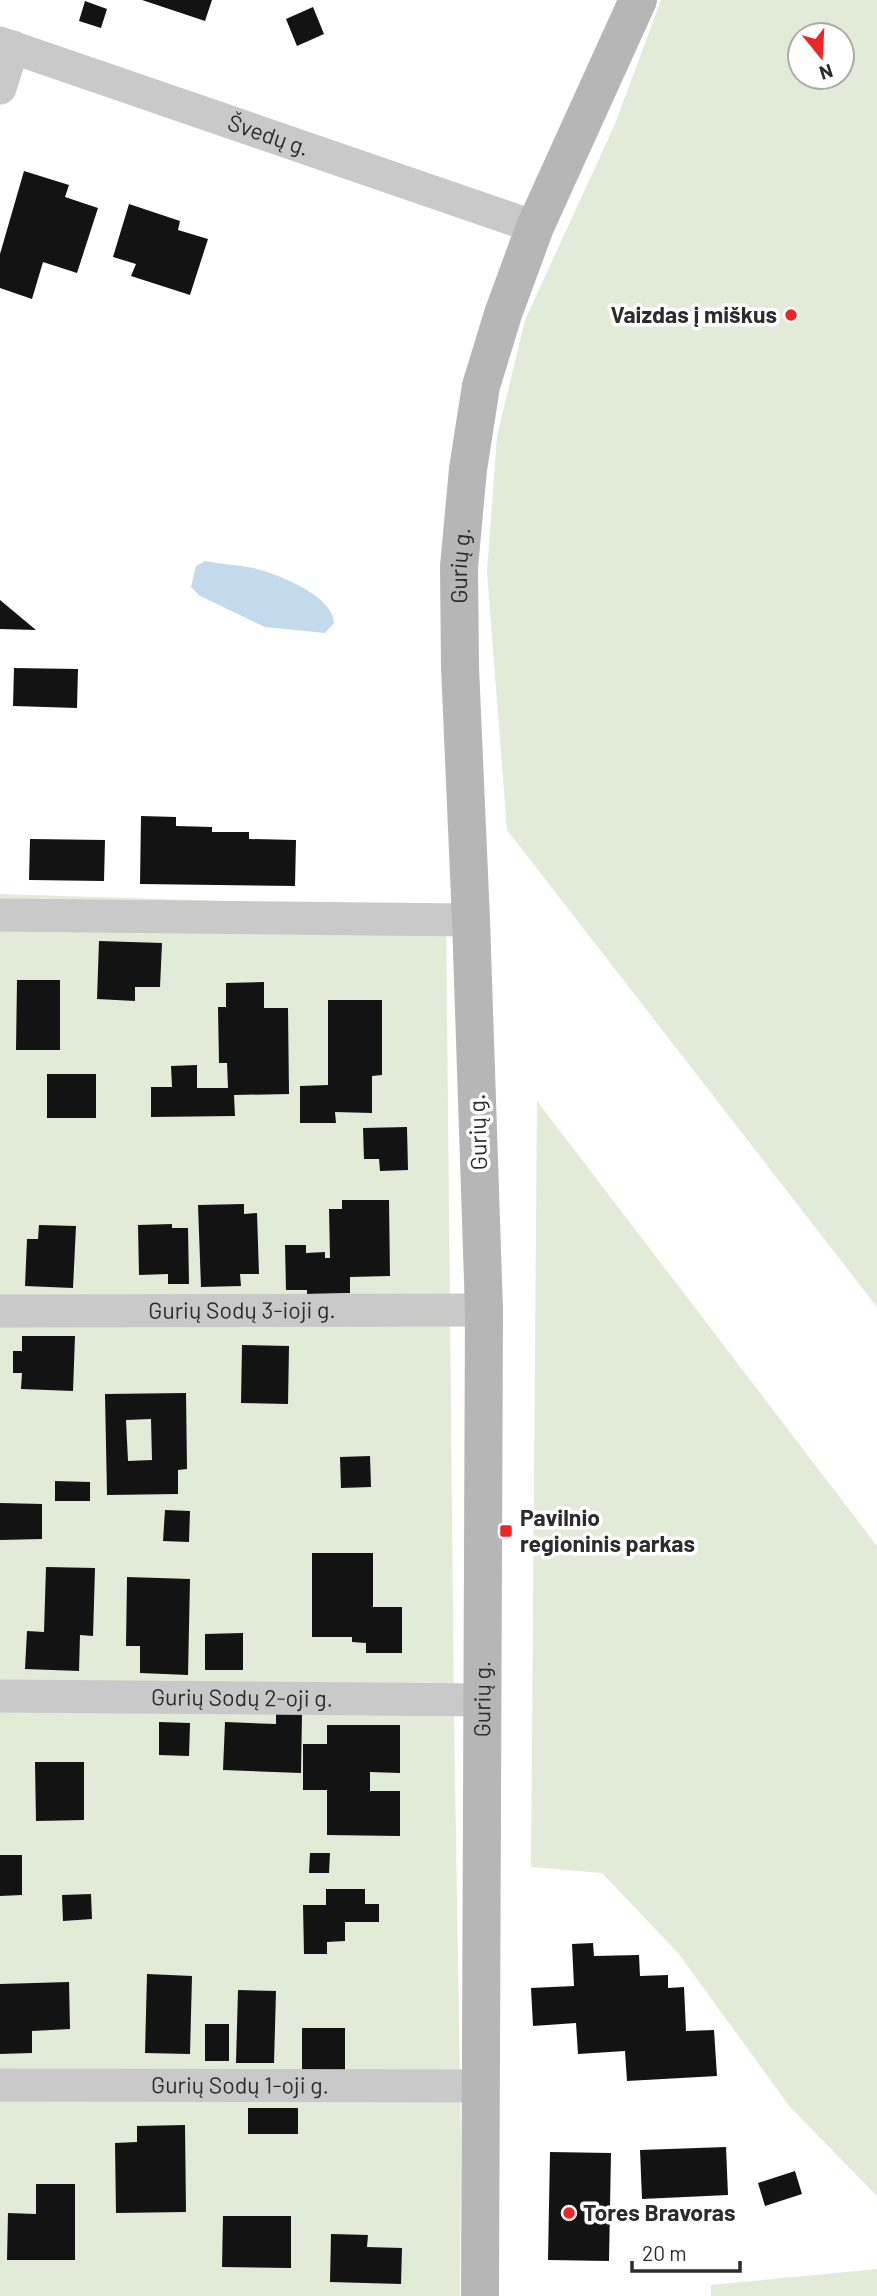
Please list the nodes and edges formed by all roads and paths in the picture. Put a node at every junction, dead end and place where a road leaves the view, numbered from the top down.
1 (638, 0) edge
2 (7, 45) edge
3 (0, 88) edge
4 (535, 227) junction
5 (0, 915) edge
6 (471, 920) junction
7 (484, 1310) junction
8 (0, 1311) edge
9 (0, 1696) edge
10 (484, 1700) junction
11 (0, 2085) edge
12 (481, 2086) junction
13 (480, 2296) edge

1 - 4 street, Gurių g.
2 - 3 street
2 - 4 street, Švedų g.
4 - 6 street, Gurių g.
5 - 6 street
6 - 7 street, Gurių g.
7 - 8 street, Gurių Sodų 3-ioji g.
7 - 10 street, Gurių g.
9 - 10 street, Gurių Sodų 2-oji g.
10 - 12 street, Gurių g.
11 - 12 street, Gurių Sodų 1-oji g.
12 - 13 street, Gurių g.

